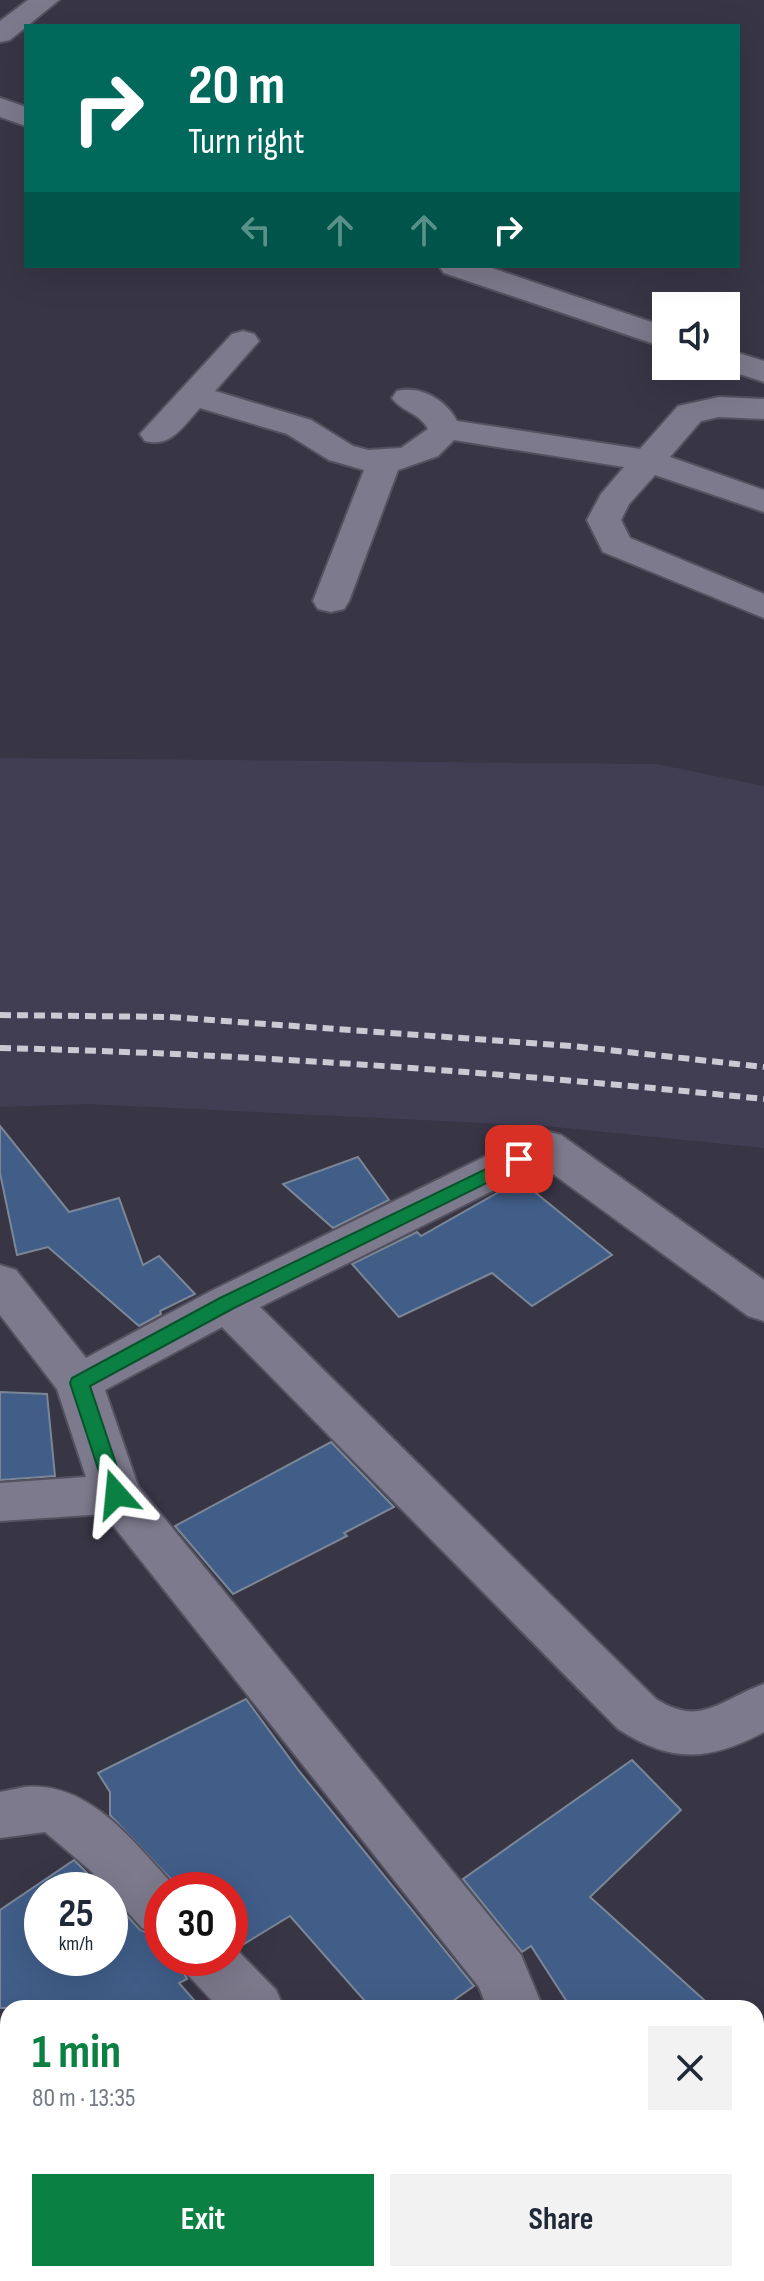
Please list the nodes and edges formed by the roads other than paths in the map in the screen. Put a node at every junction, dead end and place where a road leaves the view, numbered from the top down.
1 (45, 0) edge
2 (7, 22) edge
3 (0, 107) edge
4 (24, 116) edge
5 (461, 268) edge
6 (652, 333) edge
7 (243, 341) dead end
8 (740, 364) edge
9 (764, 372) edge
10 (192, 395) junction
11 (409, 398) dead end
12 (764, 409) edge
13 (445, 429) junction
14 (157, 434) dead end
15 (385, 459) junction
16 (649, 461) junction
17 (764, 502) edge
18 (331, 601) dead end
19 (764, 607) edge
20 (0, 1282) edge
21 (227, 1303) junction
22 (764, 1304) edge
23 (79, 1383) junction
24 (116, 1494) junction
25 (0, 1502) edge
26 (764, 1706) edge
27 (0, 1815) edge
28 (144, 1892) edge
29 (225, 1976) edge
30 (248, 2000) edge
31 (512, 2000) edge

1 - 2 street
3 - 4 street
5 - 6 street
7 - 10 street
8 - 9 street
10 - 14 street
10 - 15 street
11 - 13 street
12 - 16 street
13 - 15 street
13 - 16 street
15 - 18 street
16 - 17 street
16 - 19 street
20 - 23 street
21 - 22 street
21 - 23 street
21 - 26 street
23 - 24 street
24 - 25 street
24 - 31 street
27 - 28 street
29 - 30 street

